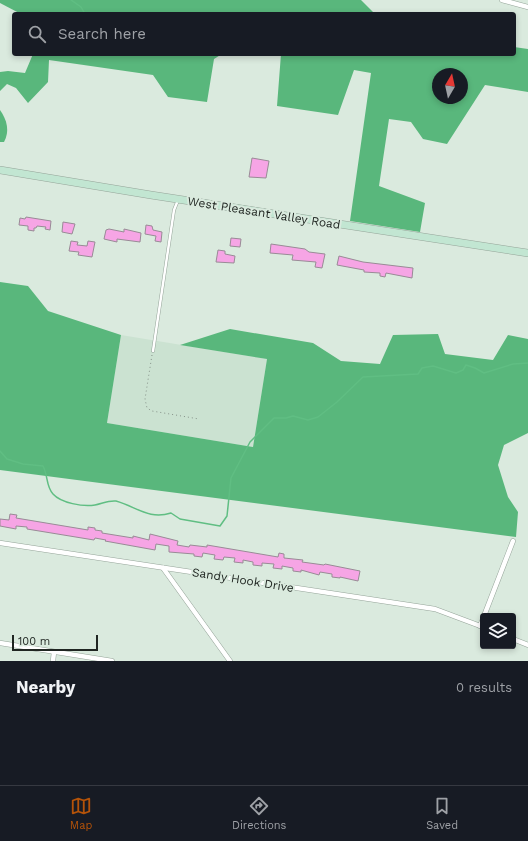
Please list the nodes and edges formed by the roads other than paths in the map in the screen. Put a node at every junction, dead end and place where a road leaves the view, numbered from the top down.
1 (502, 0) edge
2 (528, 6) edge
3 (0, 170) edge
4 (179, 200) junction
5 (528, 253) edge
6 (153, 351) road end
7 (513, 542) dead end
8 (0, 543) edge
9 (163, 568) junction
10 (485, 613) edge
11 (480, 625) edge
12 (516, 640) edge
13 (0, 643) edge
14 (528, 644) edge
15 (54, 652) junction
16 (53, 661) edge
17 (112, 661) edge
18 (230, 661) edge

1 - 2 street
3 - 4 main road, West Pleasant Valley Road
4 - 5 main road, West Pleasant Valley Road
4 - 6 lane
7 - 10 street
8 - 9 street, Sandy Hook Drive
9 - 11 street, Sandy Hook Drive
9 - 18 street
12 - 14 street
13 - 15 street
15 - 16 street
15 - 17 street

